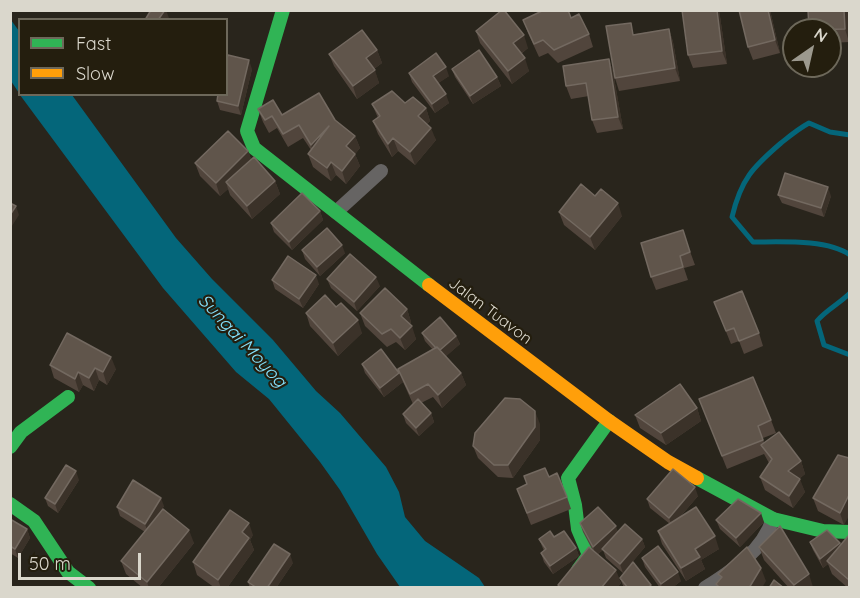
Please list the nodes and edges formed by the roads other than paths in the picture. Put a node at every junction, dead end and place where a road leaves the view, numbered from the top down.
1 (283, 10) edge
2 (381, 171) dead end
3 (336, 212) junction
4 (68, 397) dead end
5 (609, 421) junction
6 (10, 447) edge
7 (10, 504) edge
8 (774, 519) junction
9 (849, 532) edge
10 (573, 577) edge
11 (89, 588) edge
12 (705, 588) edge

1 - 3 street, Jalan Tuavon
2 - 3 street
3 - 5 street, Jalan Tuavon
4 - 6 street
5 - 8 street, Jalan Tuavon
5 - 10 street
7 - 11 street
8 - 9 street, Jalan Tuavon
8 - 12 street

